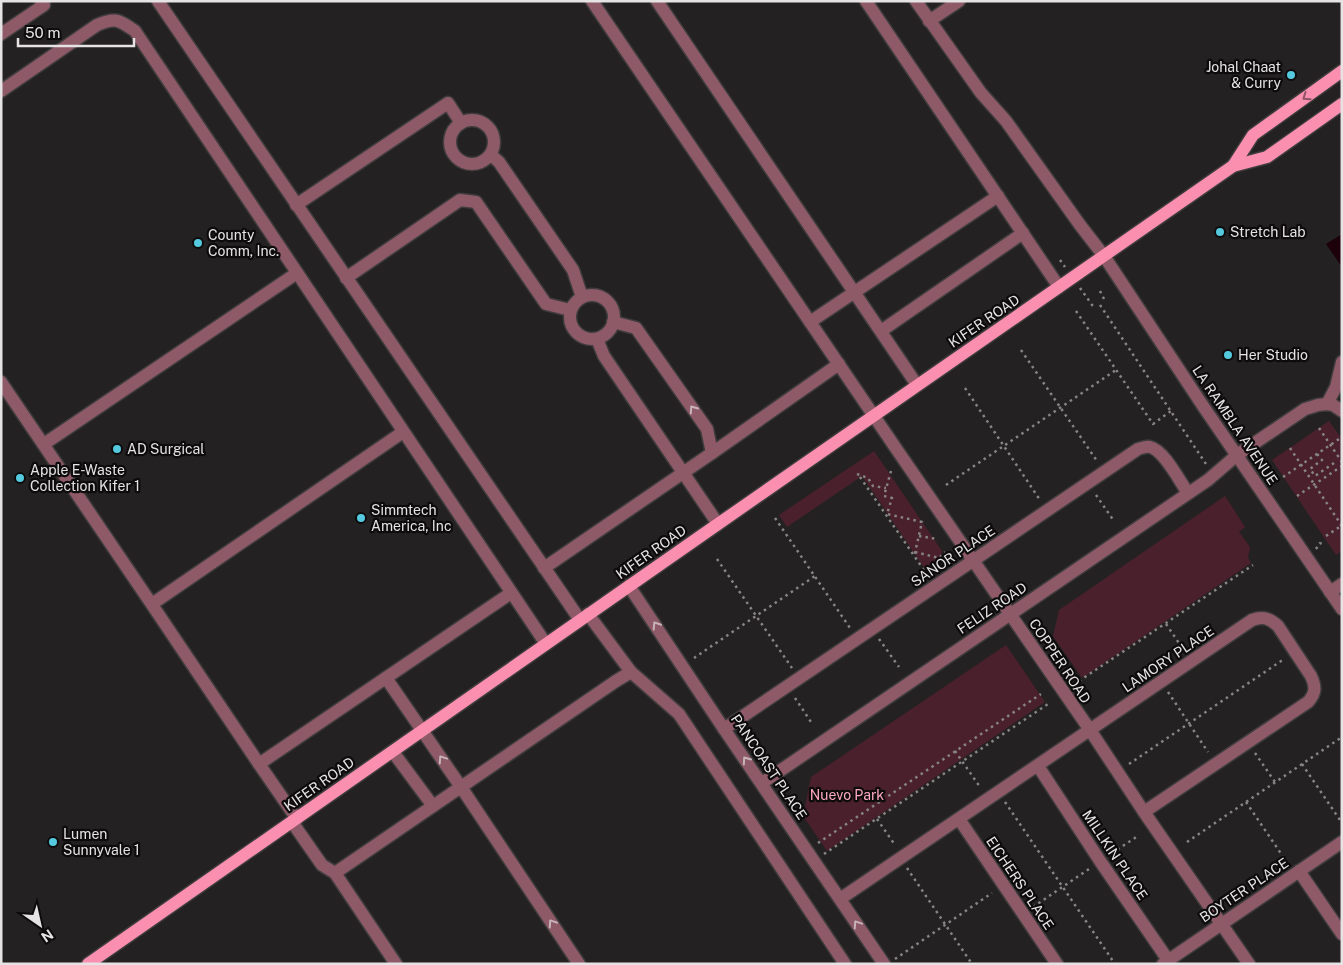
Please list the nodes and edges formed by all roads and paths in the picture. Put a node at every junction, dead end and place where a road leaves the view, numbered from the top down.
1 (41, 1) edge
2 (158, 1) edge
3 (592, 1) edge
4 (657, 1) edge
5 (866, 1) edge
6 (916, 1) edge
7 (959, 1) edge
8 (929, 21) junction
9 (1, 34) edge
10 (1342, 71) edge
11 (1, 91) edge
12 (1342, 104) edge
13 (461, 123) junction
14 (491, 155) junction
15 (1233, 166) junction
16 (998, 196) junction
17 (296, 204) junction
18 (1023, 233) junction
19 (1104, 256) junction
20 (297, 273) junction
21 (346, 278) junction
22 (1059, 287) junction
23 (855, 292) junction
24 (1100, 292) dead end
25 (582, 297) junction
26 (1088, 299) dead end
27 (1106, 301) dead end
28 (1100, 305) dead end
29 (1094, 309) dead end
30 (570, 310) junction
31 (1076, 311) dead end
32 (614, 322) junction
33 (810, 322) junction
34 (881, 331) junction
35 (597, 339) junction
36 (1021, 350) dead end
37 (1342, 362) edge
38 (839, 364) junction
39 (1116, 370) junction
40 (1, 382) edge
41 (918, 385) junction
42 (965, 388) dead end
43 (1327, 404) junction
44 (1060, 408) junction
45 (1171, 411) junction
46 (1342, 411) edge
47 (874, 416) junction
48 (1318, 428) dead end
49 (403, 432) junction
50 (1342, 437) edge
51 (44, 444) junction
52 (1330, 445) junction
53 (1004, 446) junction
54 (1290, 448) dead end
55 (712, 453) junction
56 (1317, 454) junction
57 (1237, 455) junction
58 (1342, 462) edge
59 (1098, 463) dead end
60 (1334, 463) dead end
61 (1301, 465) junction
62 (1207, 466) dead end
63 (1342, 466) edge
64 (891, 471) dead end
65 (683, 473) junction
66 (857, 474) dead end
67 (1283, 477) dead end
68 (860, 478) dead end
69 (1088, 484) junction
70 (946, 485) dead end
71 (1314, 485) junction
72 (886, 488) junction
73 (1188, 493) junction
74 (1297, 496) dead end
75 (1041, 501) dead end
76 (775, 518) dead end
77 (1114, 521) dead end
78 (718, 524) junction
79 (1342, 526) edge
80 (919, 536) junction
81 (1326, 536) dead end
82 (937, 539) dead end
83 (915, 552) junction
84 (945, 552) dead end
85 (914, 557) junction
86 (717, 559) dead end
87 (974, 561) junction
88 (1253, 565) dead end
89 (544, 568) junction
90 (815, 576) junction
91 (928, 577) dead end
92 (1342, 584) edge
93 (630, 586) junction
94 (1330, 592) junction
95 (512, 593) junction
96 (152, 604) junction
97 (1342, 609) edge
98 (1010, 614) junction
99 (756, 616) junction
100 (584, 617) junction
101 (1166, 624) junction
102 (851, 629) dead end
103 (873, 629) junction
104 (546, 644) junction
105 (1287, 656) dead end
106 (692, 660) dead end
107 (1192, 661) junction
108 (899, 667) dead end
109 (792, 669) dead end
110 (631, 672) junction
111 (386, 678) junction
112 (1079, 681) dead end
113 (1161, 682) junction
114 (787, 687) junction
115 (1041, 694) dead end
116 (1048, 704) dead end
117 (1189, 723) junction
118 (813, 725) dead end
119 (724, 729) junction
120 (1090, 730) junction
121 (423, 731) junction
122 (1342, 737) edge
123 (1252, 749) dead end
124 (955, 751) junction
125 (393, 752) junction
126 (963, 762) junction
127 (1216, 763) junction
128 (259, 764) junction
129 (1302, 764) junction
130 (1038, 766) junction
131 (1118, 771) junction
132 (1275, 782) junction
133 (762, 783) junction
134 (461, 787) junction
135 (988, 799) junction
136 (1004, 801) dead end
137 (1246, 802) junction
138 (433, 806) junction
139 (1144, 812) junction
140 (877, 819) junction
141 (959, 819) junction
142 (294, 820) junction
143 (1342, 823) edge
144 (1138, 836) dead end
145 (1187, 842) dead end
146 (1342, 842) edge
147 (812, 848) dead end
148 (819, 858) dead end
149 (902, 858) junction
150 (1286, 861) dead end
151 (1100, 862) junction
152 (1299, 871) junction
153 (335, 873) junction
154 (1004, 886) junction
155 (1063, 887) junction
156 (840, 899) junction
157 (1023, 914) junction
158 (1221, 924) junction
159 (945, 925) junction
160 (1342, 934) edge
161 (1165, 962) edge
162 (887, 963) edge
163 (88, 964) edge
164 (396, 964) edge
165 (578, 964) edge
166 (845, 964) edge
167 (972, 964) edge
168 (1057, 964) edge
169 (1115, 964) edge
170 (1249, 964) edge

1 - 9 street
2 - 17 street
3 - 33 street, COPPER ROAD
4 - 23 street
5 - 16 street
6 - 8 street, LA RAMBLA AVENUE
7 - 8 street
8 - 19 street, LA RAMBLA AVENUE
10 -> 15 main road, KIFER ROAD
11 - 20 street
12 - 15 main road, KIFER ROAD
13 - 14 street
13 - 14 street
13 - 17 street
14 - 25 street
15 - 19 main road, KIFER ROAD
16 - 18 street
16 - 23 street
17 - 21 street
18 - 22 street
18 - 34 street
19 - 22 main road, KIFER ROAD
19 - 57 street, LA RAMBLA AVENUE
20 - 49 street
20 - 51 street
21 - 30 street
21 - 89 street
22 - 41 main road, KIFER ROAD
23 - 33 street
23 - 34 street
24 - 27 path
25 - 30 street
25 - 32 street
26 - 29 path
28 - 45 path
30 - 35 street
31 - 39 path
32 - 35 street
55 -> 32 street
33 - 38 street, COPPER ROAD
34 - 41 street
35 - 65 street
36 - 44 path
37 - 43 street
38 - 47 street, COPPER ROAD
38 - 55 street
39 - 44 path
39 - 45 path
40 - 51 street
41 - 47 main road, KIFER ROAD
42 - 53 path
43 - 46 street
43 - 57 street, FELIZ ROAD
44 - 53 path
44 - 59 path
45 - 62 path
47 - 78 main road, KIFER ROAD
47 - 87 street, COPPER ROAD
48 - 52 path
49 - 95 street
49 - 96 street
50 - 52 path
51 - 96 street
52 - 56 path
52 - 58 path
53 - 70 path
53 - 75 path
54 - 61 path
55 - 65 street
56 - 60 path
56 - 61 path
57 - 73 street, FELIZ ROAD
57 - 94 street, LA RAMBLA AVENUE
61 - 67 path
61 - 71 path
63 - 71 path
64 - 72 path
65 - 78 street
65 - 89 street
66 - 72 path
68 - 85 path
69 - 73 street, SANOR PLACE
69 - 77 path
69 - 87 street, SANOR PLACE
71 - 74 path
71 - 79 path
72 - 80 path
73 - 98 street, FELIZ ROAD
76 - 90 path
78 - 93 main road, KIFER ROAD
79 - 81 path
80 - 82 path
80 - 83 path
83 - 84 path
83 - 85 path
85 - 91 path
86 - 99 path
87 - 98 street, COPPER ROAD
87 - 103 street, SANOR PLACE
88 - 101 path
89 - 100 street
90 - 99 path
90 - 102 path
92 - 94 street
93 - 100 main road, KIFER ROAD
119 -> 93 street, PANCOAST PLACE
94 - 97 street, LA RAMBLA AVENUE
95 - 104 street
95 - 111 street
96 - 128 street
98 - 120 street, COPPER ROAD
98 - 133 street, FELIZ ROAD
99 - 106 path
99 - 109 path
100 - 104 main road, KIFER ROAD
100 - 110 street
101 - 107 path
101 - 112 path
103 - 108 path
103 - 114 street, SANOR PLACE
104 - 121 main road, KIFER ROAD
105 - 117 path
107 - 113 street, LAMORY PLACE
107 - 127 street, LAMORY PLACE
110 - 134 street
110 - 166 street
111 - 121 street
111 - 128 street
113 - 117 path
113 - 120 street, LAMORY PLACE
114 - 118 path
114 - 119 street, SANOR PLACE
115 - 124 path
116 - 126 path
117 - 127 path
117 - 131 path
133 -> 119 street, PANCOAST PLACE
120 - 130 street, LAMORY PLACE
120 - 131 street, COPPER ROAD
121 - 125 main road, KIFER ROAD
134 -> 121 street
122 - 129 path
123 - 132 path
124 - 126 path
124 - 147 path
125 - 138 street
125 - 142 main road, KIFER ROAD
126 - 135 path
126 - 140 path
127 - 139 street, LAMORY PLACE
128 - 142 street
129 - 132 path
129 - 143 path
130 - 135 street, LAMORY PLACE
130 - 151 street, MILLKIN PLACE
131 - 139 street, COPPER ROAD
132 - 137 path
133 - 156 street, PANCOAST PLACE
134 - 138 street
165 -> 134 street
135 - 141 street, LAMORY PLACE
136 - 155 path
137 - 145 path
137 - 150 path
138 - 153 street
139 - 158 street, COPPER ROAD
140 - 148 path
140 - 149 path
141 - 149 street, LAMORY PLACE
141 - 154 street, EICHERS PLACE
142 - 153 street
142 - 163 main road, KIFER ROAD
144 - 151 path
146 - 152 street, BOYTER PLACE
149 - 156 street, LAMORY PLACE
149 - 159 path
151 - 155 path
151 - 161 street, MILLKIN PLACE
152 - 158 street, BOYTER PLACE
152 - 160 street
153 - 164 street
154 - 157 street, EICHERS PLACE
154 - 159 path
155 - 157 path
155 - 169 path
162 -> 156 street, PANCOAST PLACE
157 - 168 street, EICHERS PLACE
158 - 161 street, BOYTER PLACE
158 - 170 street, COPPER ROAD
159 - 162 path
159 - 167 path

